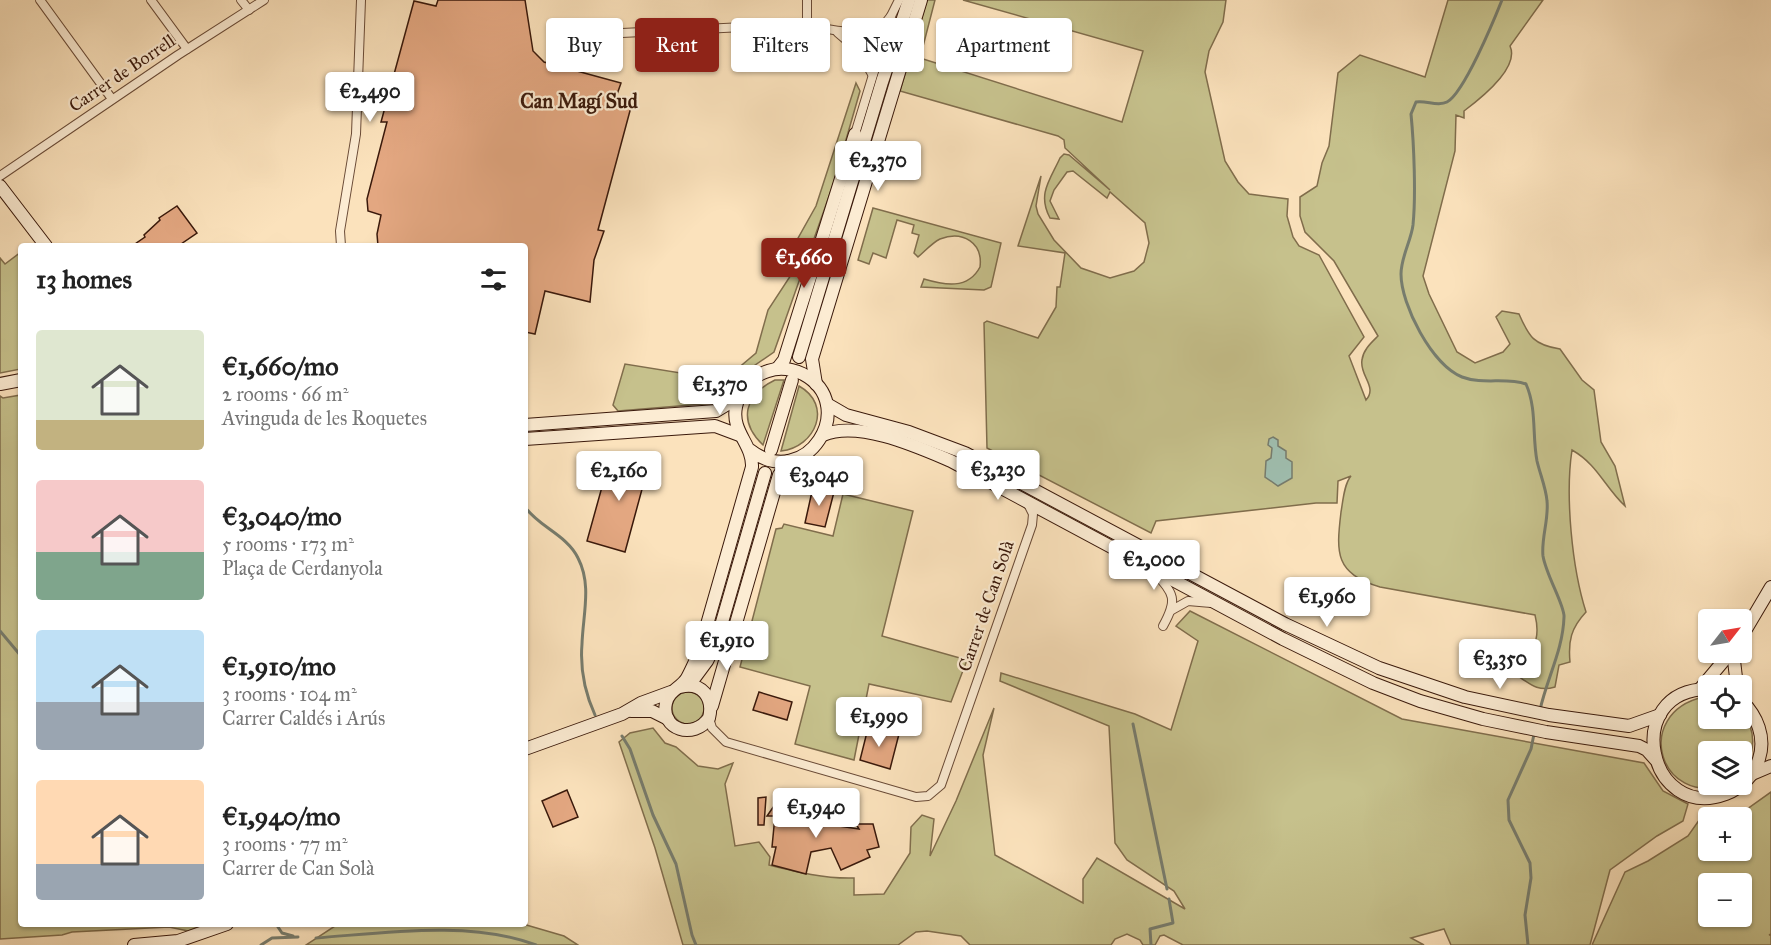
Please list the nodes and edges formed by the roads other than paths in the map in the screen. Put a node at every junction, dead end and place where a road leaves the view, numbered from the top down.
1 (40, 0) edge
2 (151, 0) edge
3 (242, 0) edge
4 (264, 0) edge
5 (361, 0) edge
6 (807, 0) edge
7 (898, 0) edge
8 (909, 0) edge
9 (921, 0) edge
10 (249, 10) junction
11 (891, 16) joint
12 (807, 18) edge
13 (731, 28) edge
14 (830, 31) edge
15 (623, 33) edge
16 (838, 33) junction
17 (842, 33) edge
18 (842, 36) edge
19 (187, 49) junction
20 (872, 74) joint
21 (112, 99) junction
22 (855, 134) joint
23 (0, 176) edge
24 (0, 186) edge
25 (44, 243) edge
26 (341, 243) edge
27 (799, 357) dead end
28 (777, 369) junction
29 (792, 380) dead end
30 (18, 381) edge
31 (0, 384) edge
32 (816, 384) junction
33 (739, 397) junction
34 (827, 404) junction
35 (528, 425) edge
36 (739, 435) junction
37 (823, 435) junction
38 (528, 439) edge
39 (750, 450) junction
40 (771, 450) dead end
41 (789, 461) junction
42 (765, 473) dead end
43 (1027, 501) junction
44 (1150, 568) junction
45 (1771, 587) edge
46 (1217, 604) junction
47 (1172, 610) junction
48 (1752, 619) edge
49 (1163, 626) dead end
50 (716, 643) junction
51 (1724, 663) edge
52 (1715, 675) edge
53 (680, 688) junction
54 (1698, 691) edge
55 (710, 708) junction
56 (626, 713) junction
57 (1752, 714) edge
58 (1660, 715) junction
59 (668, 719) junction
60 (1760, 731) junction
61 (1771, 743) edge
62 (528, 748) edge
63 (1655, 759) junction
64 (1771, 766) edge
65 (1752, 774) joint
66 (1723, 795) edge
67 (218, 927) edge
68 (134, 945) edge

1 - 21 street
2 - 19 street
3 - 10 street
4 - 10 street, Carrer de Borrell
5 - 26 street
6 - 12 street
7 - 11 street
8 - 27 main road
9 - 32 main road
10 - 19 street, Carrer de Borrell
11 - 20 street
13 - 15 street
14 - 16 street
16 - 17 street
16 - 18 street
19 - 21 street, Carrer de Borrell
20 - 22 street
21 - 23 street, Carrer de Borrell
22 - 28 main road
24 - 25 main road
28 - 32 main road
28 - 33 main road
29 - 40 main road
30 - 31 main road
32 - 34 main road
33 - 35 main road
33 - 36 main road
34 - 37 main road
34 - 58 main road
36 - 38 main road
36 - 39 main road
37 - 41 main road
37 - 43 main road
39 - 41 main road
39 - 53 main road
41 - 55 main road
42 - 50 main road
43 - 44 main road
43 - 55 street, Carrer de Can Solà
44 - 46 main road
44 - 47 street
45 - 48 main road
46 - 47 street
46 - 63 main road
47 - 49 street
50 - 53 main road
50 - 55 main road
51 - 52 main road
53 - 55 main road
53 - 56 main road
53 - 59 main road
54 - 58 main road
55 - 59 main road
56 - 59 main road
56 - 62 main road
57 - 60 main road
58 - 63 main road
60 - 61 main road
60 - 65 main road
63 - 66 main road
64 - 65 main road
67 - 68 main road

